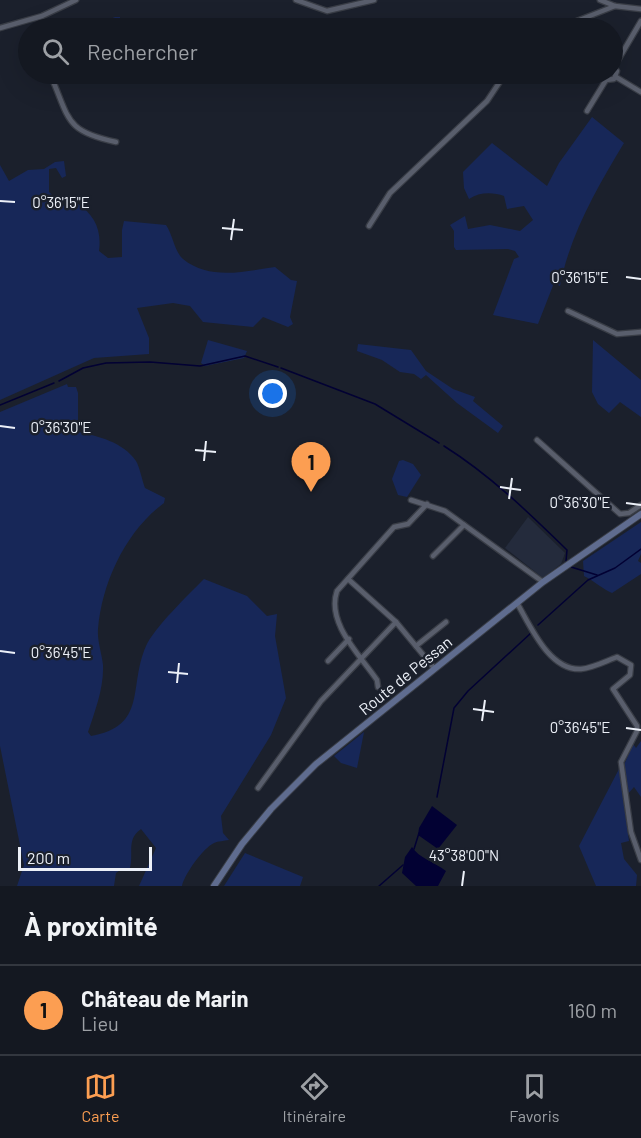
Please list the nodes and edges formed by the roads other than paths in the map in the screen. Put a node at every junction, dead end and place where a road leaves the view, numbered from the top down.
1 (76, 0) edge
2 (296, 0) edge
3 (374, 0) edge
4 (600, 0) edge
5 (615, 6) junction
6 (641, 9) edge
7 (39, 18) edge
8 (584, 18) edge
9 (641, 21) edge
10 (18, 25) edge
11 (0, 28) edge
12 (623, 50) edge
13 (623, 81) edge
14 (55, 84) edge
15 (498, 84) edge
16 (604, 84) edge
17 (641, 92) edge
18 (587, 111) dead end
19 (116, 142) dead end
20 (369, 226) dead end
21 (568, 311) dead end
22 (641, 332) edge
23 (537, 440) dead end
24 (411, 500) dead end
25 (427, 504) junction
26 (641, 505) edge
27 (641, 514) edge
28 (464, 525) junction
29 (433, 556) dead end
30 (348, 579) junction
31 (543, 582) junction
32 (517, 603) junction
33 (396, 622) junction
34 (446, 622) dead end
35 (349, 639) junction
36 (416, 646) junction
37 (362, 658) junction
38 (328, 661) dead end
39 (434, 668) junction
40 (378, 687) dead end
41 (258, 788) dead end
42 (641, 860) edge
43 (214, 886) edge

1 - 7 street
2 - 3 street
4 - 5 street
5 - 6 street
5 - 8 street
9 - 12 street
10 - 11 street
13 - 17 street
14 - 19 street
15 - 20 street
16 - 18 street
21 - 22 street
23 - 26 street
24 - 25 street
25 - 28 street
25 - 30 street
27 - 31 main road, Route de Pessan
28 - 29 street
28 - 31 street
30 - 33 street
30 - 35 street
31 - 32 main road, Route de Pessan
32 - 39 main road, Route de Pessan
32 - 42 street
33 - 36 street
33 - 37 street
34 - 36 street
35 - 37 street
35 - 38 street
36 - 39 street
37 - 40 street
37 - 41 street
39 - 43 main road, Route de Pessan

